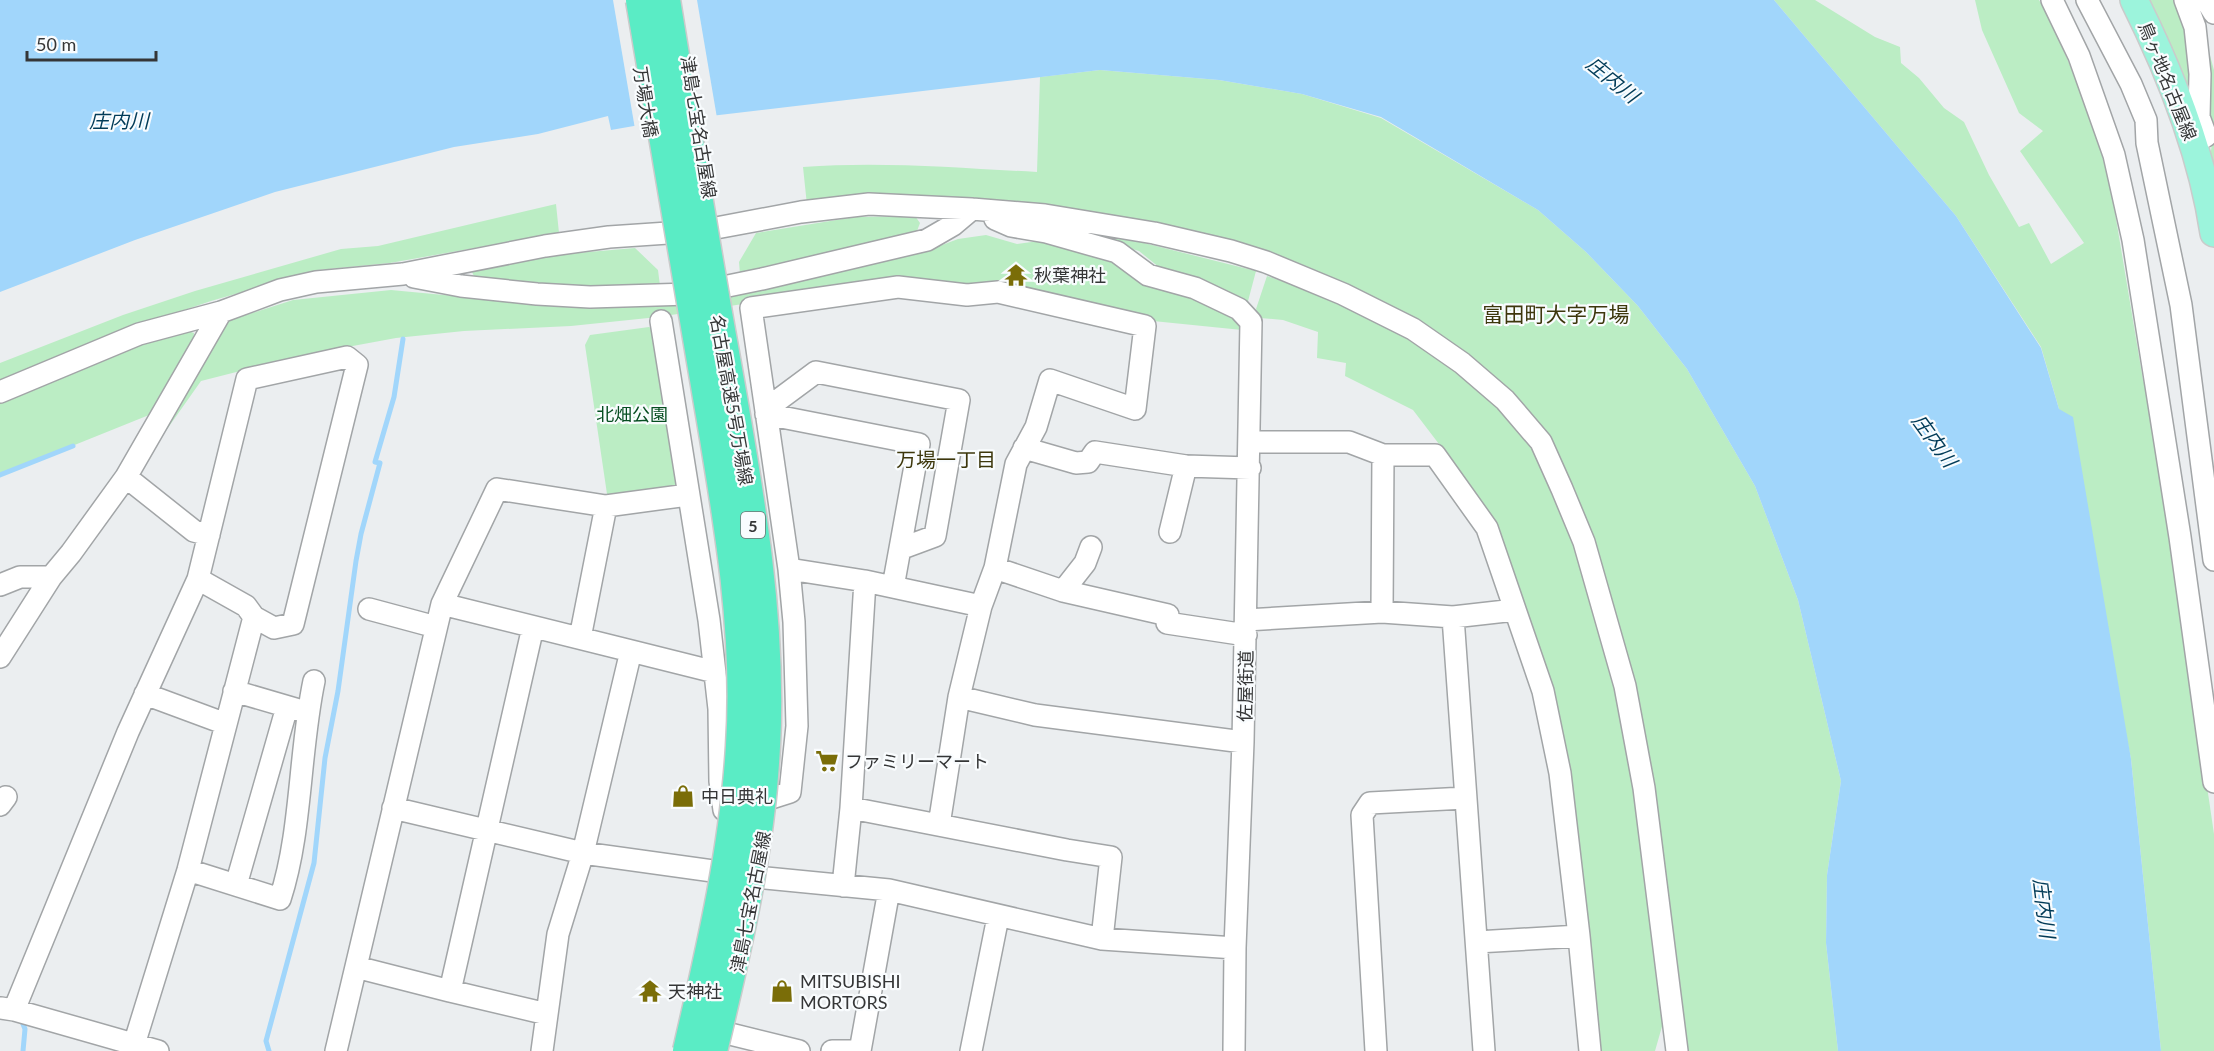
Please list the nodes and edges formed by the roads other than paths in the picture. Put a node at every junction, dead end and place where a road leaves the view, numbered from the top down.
1 (629, 0) edge
2 (642, 0) edge
3 (665, 0) edge
4 (678, 0) edge
5 (2052, 0) edge
6 (2087, 0) edge
7 (2134, 0) edge
8 (2185, 0) edge
9 (2206, 0) edge
10 (2214, 13) edge
11 (2193, 143) junction
12 (972, 209) junction
13 (716, 228) junction
14 (668, 233) junction
15 (2214, 233) edge
16 (720, 255) dead end
17 (673, 264) dead end
18 (403, 274) junction
19 (221, 312) junction
20 (661, 321) dead end
21 (0, 392) edge
22 (766, 411) junction
23 (1250, 442) junction
24 (1024, 448) junction
25 (1383, 455) junction
26 (1186, 466) junction
27 (1250, 468) junction
28 (126, 477) junction
29 (688, 495) junction
30 (606, 506) junction
31 (1170, 532) dead end
32 (209, 535) junction
33 (1091, 547) dead end
34 (900, 549) junction
35 (2214, 560) edge
36 (995, 568) junction
37 (789, 569) junction
38 (51, 577) junction
39 (198, 579) junction
40 (866, 581) junction
41 (0, 585) edge
42 (893, 587) junction
43 (1063, 591) junction
44 (442, 603) junction
45 (981, 606) junction
46 (369, 609) dead end
47 (1515, 610) junction
48 (1382, 612) junction
49 (254, 616) junction
50 (1453, 617) junction
51 (436, 627) junction
52 (533, 627) junction
53 (1246, 627) junction
54 (580, 638) junction
55 (631, 651) junction
56 (0, 657) edge
57 (715, 672) junction
58 (314, 681) dead end
59 (234, 691) junction
60 (145, 694) junction
61 (959, 698) junction
62 (287, 706) junction
63 (307, 712) junction
64 (226, 724) junction
65 (1243, 742) junction
66 (731, 749) dead end
67 (773, 751) dead end
68 (2214, 782) edge
69 (1465, 798) junction
70 (768, 800) junction
71 (393, 808) junction
72 (850, 808) junction
73 (724, 810) junction
74 (939, 825) junction
75 (486, 830) junction
76 (583, 853) junction
77 (188, 870) junction
78 (714, 871) junction
79 (756, 877) junction
80 (236, 885) junction
81 (843, 886) junction
82 (889, 890) junction
83 (998, 917) junction
84 (1580, 936) junction
85 (1102, 939) junction
86 (1477, 942) junction
87 (1235, 948) junction
88 (356, 967) junction
89 (450, 990) junction
90 (7, 1009) edge
91 (1670, 1011) junction
92 (547, 1014) junction
93 (717, 1045) edge
94 (133, 1048) edge
95 (158, 1051) edge
96 (336, 1051) edge
97 (542, 1051) edge
98 (675, 1051) edge
99 (688, 1051) edge
100 (799, 1051) edge
101 (832, 1051) edge
102 (859, 1051) edge
103 (971, 1051) edge
104 (1234, 1051) edge
105 (1376, 1051) edge
106 (1484, 1051) edge
107 (1590, 1051) edge
108 (1664, 1051) edge
109 (1677, 1051) edge

1 - 14 main road, 万場大橋
2 - 99 highway, 名古屋高速5号万場線 / 5, bridge
3 - 93 highway, 名古屋高速5号万場線 / 5, bridge
4 - 13 main road, 津島七宝名古屋線
5 - 68 street
6 - 35 street
7 - 11 main road, 鳥ヶ地名古屋線
8 - 11 street
9 - 10 street
11 - 15 main road, 鳥ヶ地名古屋線
12 - 13 street
12 - 18 street
12 - 23 street, 佐屋街道
12 - 91 street
13 - 16 main road, 津島七宝名古屋線
14 - 17 main road
14 - 18 street
18 - 19 street
19 - 21 street
19 - 28 street
20 - 29 street
22 - 24 street
22 - 34 street
22 - 34 street
22 - 37 street
23 - 25 street
23 - 27 street, 佐屋街道
24 - 26 street
24 - 36 street
25 - 47 street
25 - 48 street
26 - 27 street
26 - 31 street
27 - 53 street, 佐屋街道
28 - 32 street
28 - 38 street
29 - 30 street
29 - 57 street
30 - 44 street
30 - 54 street
32 - 39 street
32 - 49 street
33 - 43 street
34 - 42 street
36 - 43 street
36 - 45 street
37 - 40 street
37 - 70 street
38 - 41 street
38 - 56 street
39 - 49 street
39 - 60 street
40 - 42 street
40 - 72 street
42 - 45 street
43 - 53 street
44 - 51 street
44 - 52 street
45 - 61 street
46 - 51 street
47 - 50 street
47 - 84 street
48 - 50 street
48 - 53 street
49 - 59 street
50 - 69 street
51 - 71 street
52 - 54 street
52 - 75 street
53 - 65 street, 佐屋街道
54 - 55 street
55 - 57 street
55 - 76 street
57 - 73 street
58 - 63 street
59 - 62 street
59 - 64 street
60 - 64 street
60 - 90 street
61 - 65 street
61 - 74 street
62 - 63 street
62 - 80 street
63 - 80 street
64 - 77 street
65 - 87 street, 佐屋街道
66 - 73 main road
67 - 70 main road, 津島七宝名古屋線
69 - 86 street
69 - 105 street
70 - 79 main road, 津島七宝名古屋線
71 - 75 street
71 - 88 street
72 - 74 street
72 - 81 street
73 - 78 main road
74 - 85 street
75 - 76 street
75 - 89 street
76 - 78 street
76 - 92 street
77 - 80 street
77 - 94 street
78 - 79 street
78 - 98 main road
79 - 81 street
79 - 93 main road, 津島七宝名古屋線
81 - 82 street
82 - 83 street
82 - 102 street
83 - 85 street
83 - 103 street
84 - 86 street
84 - 107 street
85 - 87 street
86 - 106 street
87 - 104 street, 佐屋街道
88 - 89 street
88 - 96 street
89 - 92 street
90 - 94 street
91 - 108 street
91 - 109 street
92 - 97 street
93 - 100 street
94 - 95 street
101 - 102 street

